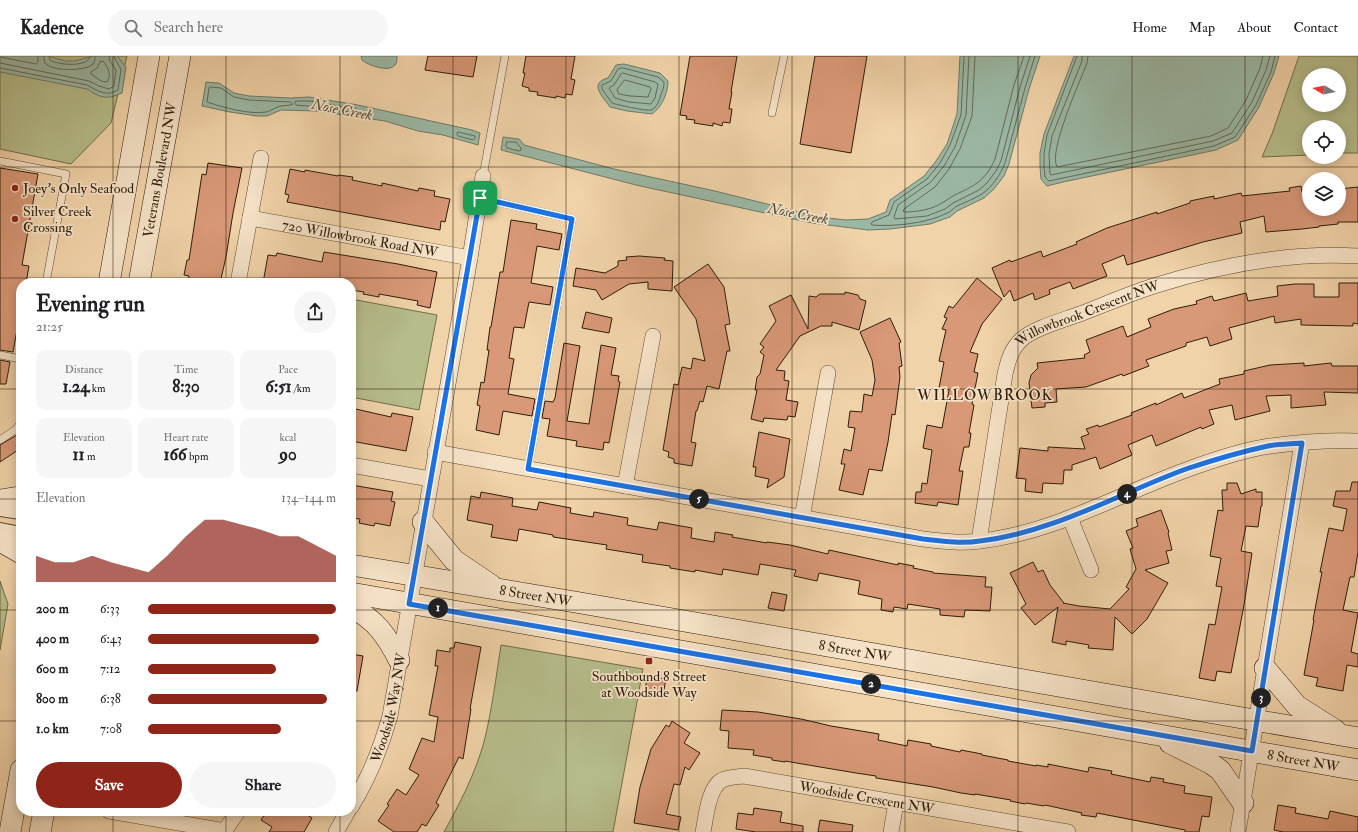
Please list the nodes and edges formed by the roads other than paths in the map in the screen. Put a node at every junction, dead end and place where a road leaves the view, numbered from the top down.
1 (149, 56) edge
2 (180, 56) edge
3 (505, 56) edge
4 (784, 56) edge
5 (772, 113) dead end
6 (261, 158) dead end
7 (0, 161) edge
8 (483, 176) joint
9 (480, 198) junction
10 (250, 218) junction
11 (1358, 256) edge
12 (470, 258) junction
13 (47, 278) edge
14 (110, 278) edge
15 (140, 278) edge
16 (239, 278) edge
17 (652, 336) dead end
18 (0, 355) edge
19 (16, 358) edge
20 (828, 373) dead end
21 (16, 430) edge
22 (0, 440) edge
23 (1358, 441) edge
24 (1302, 443) junction
25 (435, 452) junction
26 (356, 466) edge
27 (528, 469) junction
28 (430, 479) junction
29 (625, 486) junction
30 (16, 498) edge
31 (0, 500) edge
32 (0, 507) edge
33 (16, 509) edge
34 (802, 518) junction
35 (1070, 518) junction
36 (423, 522) junction
37 (0, 532) edge
38 (16, 535) edge
39 (0, 541) edge
40 (979, 542) junction
41 (16, 551) edge
42 (356, 566) edge
43 (1091, 570) dead end
44 (414, 576) junction
45 (498, 590) junction
46 (356, 595) edge
47 (409, 604) junction
48 (356, 610) edge
49 (399, 660) junction
50 (1265, 668) junction
51 (1257, 720) junction
52 (1148, 733) junction
53 (1351, 737) edge
54 (1252, 751) junction
55 (1358, 770) edge
56 (16, 798) edge
57 (356, 798) edge
58 (896, 803) junction
59 (1243, 803) junction
60 (43, 816) edge
61 (136, 816) edge
62 (235, 816) edge
63 (345, 816) edge
64 (10, 832) edge
65 (40, 832) edge
66 (224, 832) edge
67 (336, 832) edge
68 (703, 832) edge
69 (891, 832) edge
70 (1068, 832) edge
71 (1238, 832) edge

1 - 14 main road
2 - 15 main road, Veterans Boulevard NW
3 - 8 lane
4 - 5 lane
6 - 10 street
7 - 13 lane
8 - 9 street, Woodside Way NW
9 - 12 street, Woodside Way NW
9 - 27 lane
10 - 12 street, 720 Willowbrook Road NW
10 - 16 street
11 - 40 street, Willowbrook Crescent NW
12 - 25 street, Woodside Way NW
17 - 29 street
18 - 19 lane
20 - 34 street
21 - 22 lane
23 - 24 street
24 - 35 street
24 - 50 street
25 - 27 street
25 - 28 street, Woodside Way NW
26 - 28 street
27 - 29 street
28 - 36 street, Woodside Way NW
29 - 34 street
30 - 31 main road
32 - 33 street
34 - 40 street
35 - 40 street
35 - 43 street
36 - 44 street, Woodside Way NW
36 - 45 main road
37 - 38 street
39 - 41 main road
42 - 44 main road, 8 Street NW
44 - 45 main road, 8 Street NW
44 - 47 street, Woodside Way NW
45 - 51 main road, 8 Street NW
46 - 47 main road, 8 Street NW
47 - 49 street, Woodside Way NW
47 - 52 main road, 8 Street NW
48 - 49 main road
49 - 57 street, Woodside Way NW
50 - 51 street
50 - 53 main road
51 - 53 main road, 8 Street NW
51 - 54 street
52 - 54 main road, 8 Street NW
52 - 59 main road
54 - 55 main road, 8 Street NW
54 - 59 street
56 - 64 main road
58 - 68 street, Woodside Crescent NW
58 - 69 street
58 - 70 street, Woodside Crescent NW
59 - 71 street
60 - 65 main road
61 - 66 street
62 - 66 street
63 - 67 street

